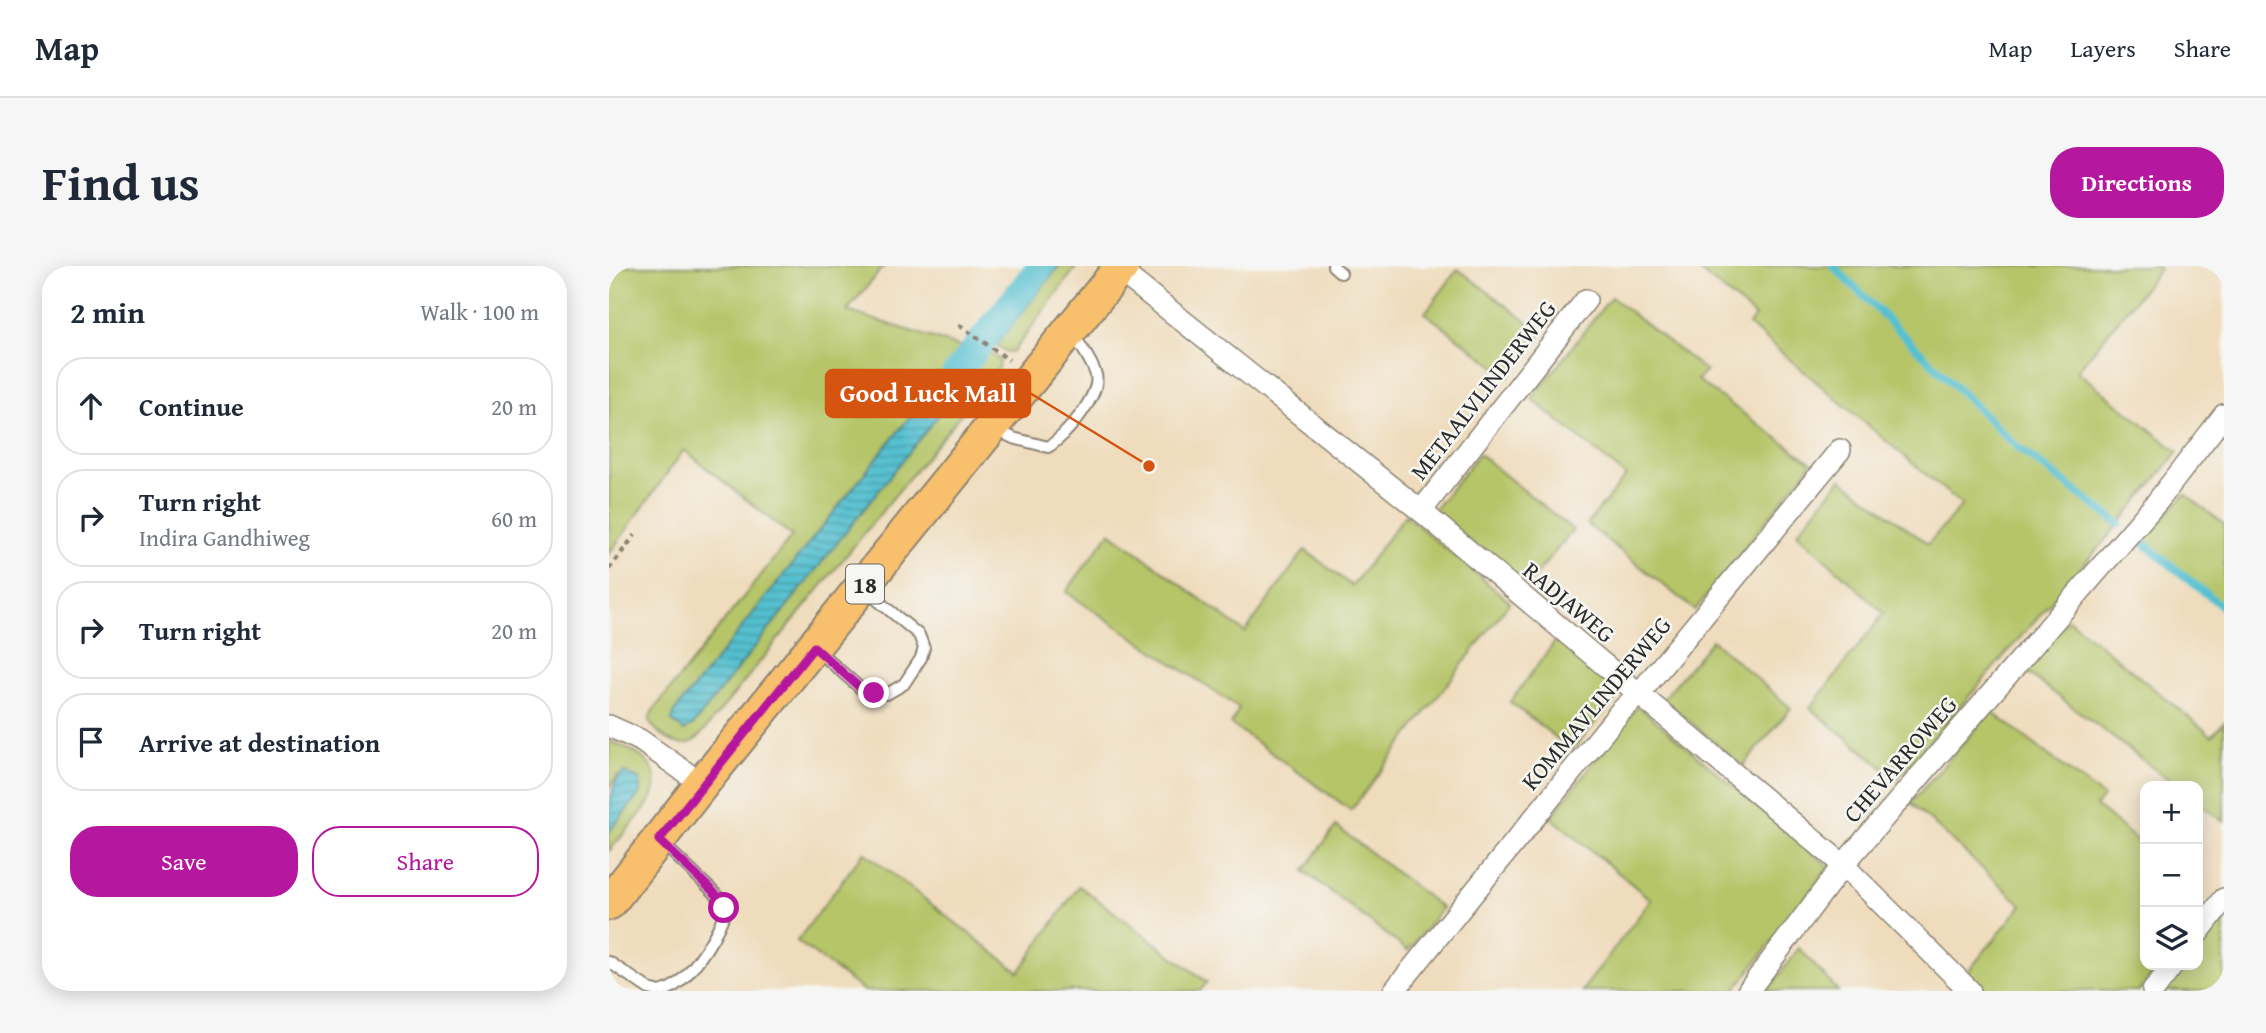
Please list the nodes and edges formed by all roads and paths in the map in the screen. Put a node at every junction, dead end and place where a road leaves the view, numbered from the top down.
1 (1121, 268) edge
2 (1586, 300) dead end
3 (959, 325) dead end
4 (1071, 329) junction
5 (1032, 377) junction
6 (2224, 415) edge
7 (992, 427) junction
8 (1840, 450) dead end
9 (1421, 511) junction
10 (635, 535) dead end
11 (609, 569) edge
12 (862, 587) junction
13 (814, 647) junction
14 (1638, 695) junction
15 (609, 726) edge
16 (702, 784) junction
17 (659, 840) junction
18 (1843, 865) junction
19 (2224, 900) edge
20 (609, 904) edge
21 (2203, 927) edge
22 (609, 962) edge
23 (2169, 970) edge
24 (657, 991) edge
25 (663, 991) edge
26 (1394, 991) edge
27 (1748, 991) edge
28 (1970, 991) edge
29 (2153, 991) edge

1 - 4 main road, 18
1 - 9 street, RADJAWEG
2 - 9 street, METAALVLINDERWEG
3 - 5 path
4 - 5 main road, 18
4 - 7 lane
5 - 7 main road, 18
6 - 18 street, CHEVARROWEG
7 - 12 main road, 18
8 - 14 street, KOMMAVLINDERWEG
9 - 14 street, RADJAWEG
10 - 11 path
12 - 13 main road, 18
12 - 13 lane
13 - 16 main road, 18
14 - 18 street, RADJAWEG
14 - 26 street, KOMMAVLINDERWEG
15 - 16 street
16 - 17 main road, 18
17 - 20 main road, 18
17 - 25 lane
18 - 27 street, CHEVARROWEG
18 - 28 street, RADJAWEG
19 - 21 street
22 - 24 lane
23 - 29 street

